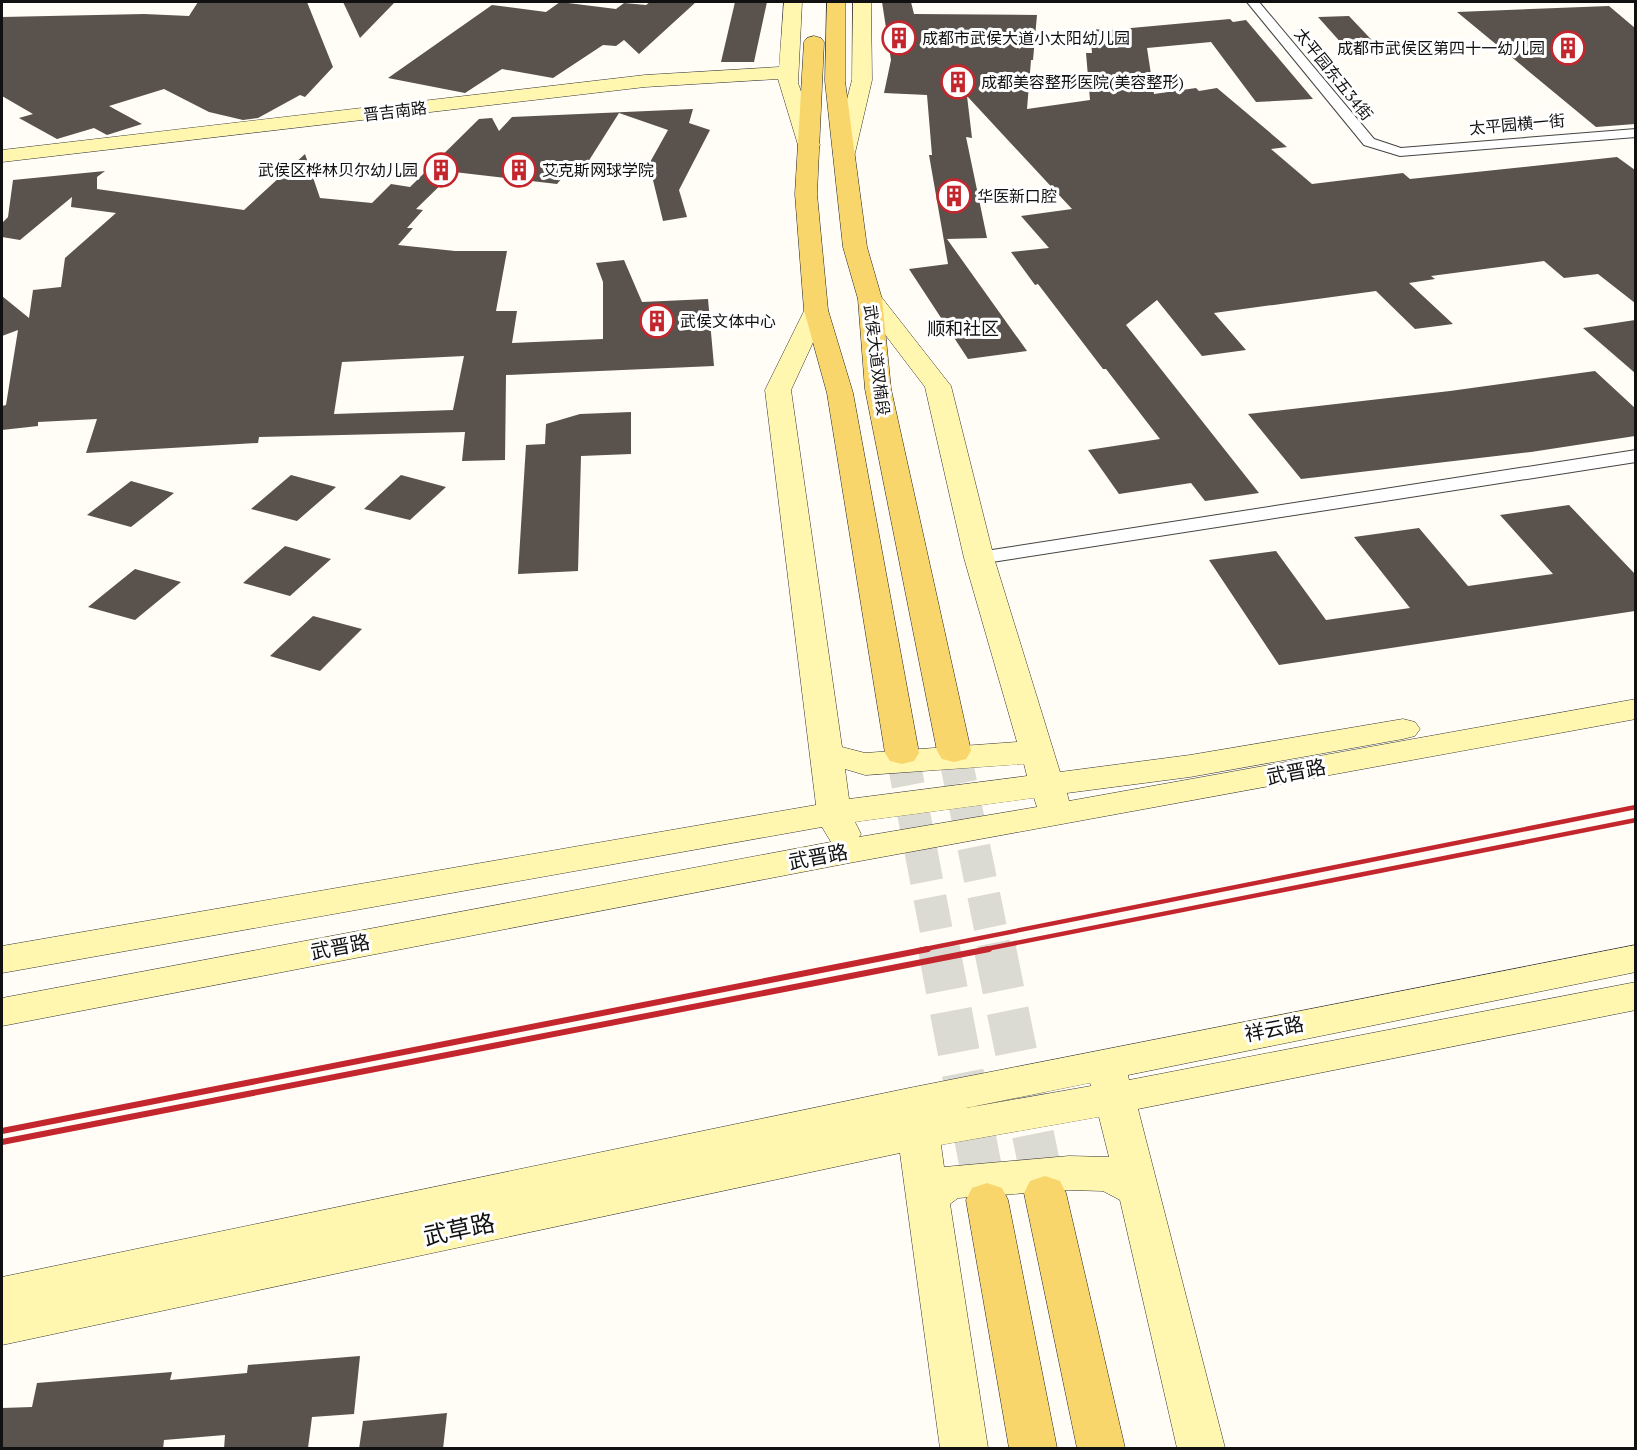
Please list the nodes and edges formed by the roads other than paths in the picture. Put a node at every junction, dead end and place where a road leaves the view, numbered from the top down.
1 (793, 2) edge
2 (836, 2) edge
3 (862, 2) edge
4 (1253, 2) edge
5 (815, 24) dead end
6 (812, 78) junction
7 (1635, 133) edge
8 (1400, 152) joint
9 (844, 153) junction
10 (2, 156) edge
11 (870, 299) junction
12 (816, 310) junction
13 (1635, 456) edge
14 (979, 558) junction
15 (1635, 689) edge
16 (1635, 709) edge
17 (1036, 746) junction
18 (954, 751) tunnel mouth
19 (826, 753) junction
20 (902, 753) tunnel mouth
21 (1051, 800) junction
22 (834, 813) junction
23 (849, 851) junction
24 (1635, 958) edge
25 (2, 960) edge
26 (1635, 996) edge
27 (2, 1012) edge
28 (1110, 1081) junction
29 (915, 1118) junction
30 (1139, 1190) junction
31 (1045, 1193) tunnel mouth
32 (926, 1197) junction
33 (987, 1200) tunnel mouth
34 (2, 1296) edge
35 (2, 1326) edge
36 (964, 1449) edge
37 (1033, 1449) edge
38 (1101, 1449) edge
39 (1201, 1449) edge

1 - 6 street
2 - 6 main road, 武侯大道双楠段
3 - 9 street
4 - 8 street, 太平园东五34街
5 - 6 main road, 武侯大道双楠段
6 - 9 main road, 武侯大道双楠段
6 - 10 street, 晋吉南路
6 - 12 main road, 武侯大道双楠段
7 - 8 street, 太平园横一街
9 - 11 main road, 武侯大道双楠段
11 - 14 street
11 - 18 main road, 武侯大道双楠段
12 - 19 street
12 - 20 main road, 武侯大道双楠段
13 - 14 street
14 - 17 street
15 - 21 street, 武晋路
16 - 21 street, 武晋路
17 - 19 street
17 - 21 street
19 - 22 street
21 - 22 street, 武晋路
21 - 23 street, 武晋路
22 - 23 street
22 - 25 street, 武晋路
23 - 27 street, 武晋路
24 - 28 street, 祥云路
26 - 28 street, 祥云路
28 - 29 street, 祥云路
28 - 30 street
29 - 32 street
29 - 34 street, 武草路
29 - 35 street, 武草路
30 - 32 street
30 - 39 street
31 - 38 main road
32 - 36 street
33 - 37 main road

